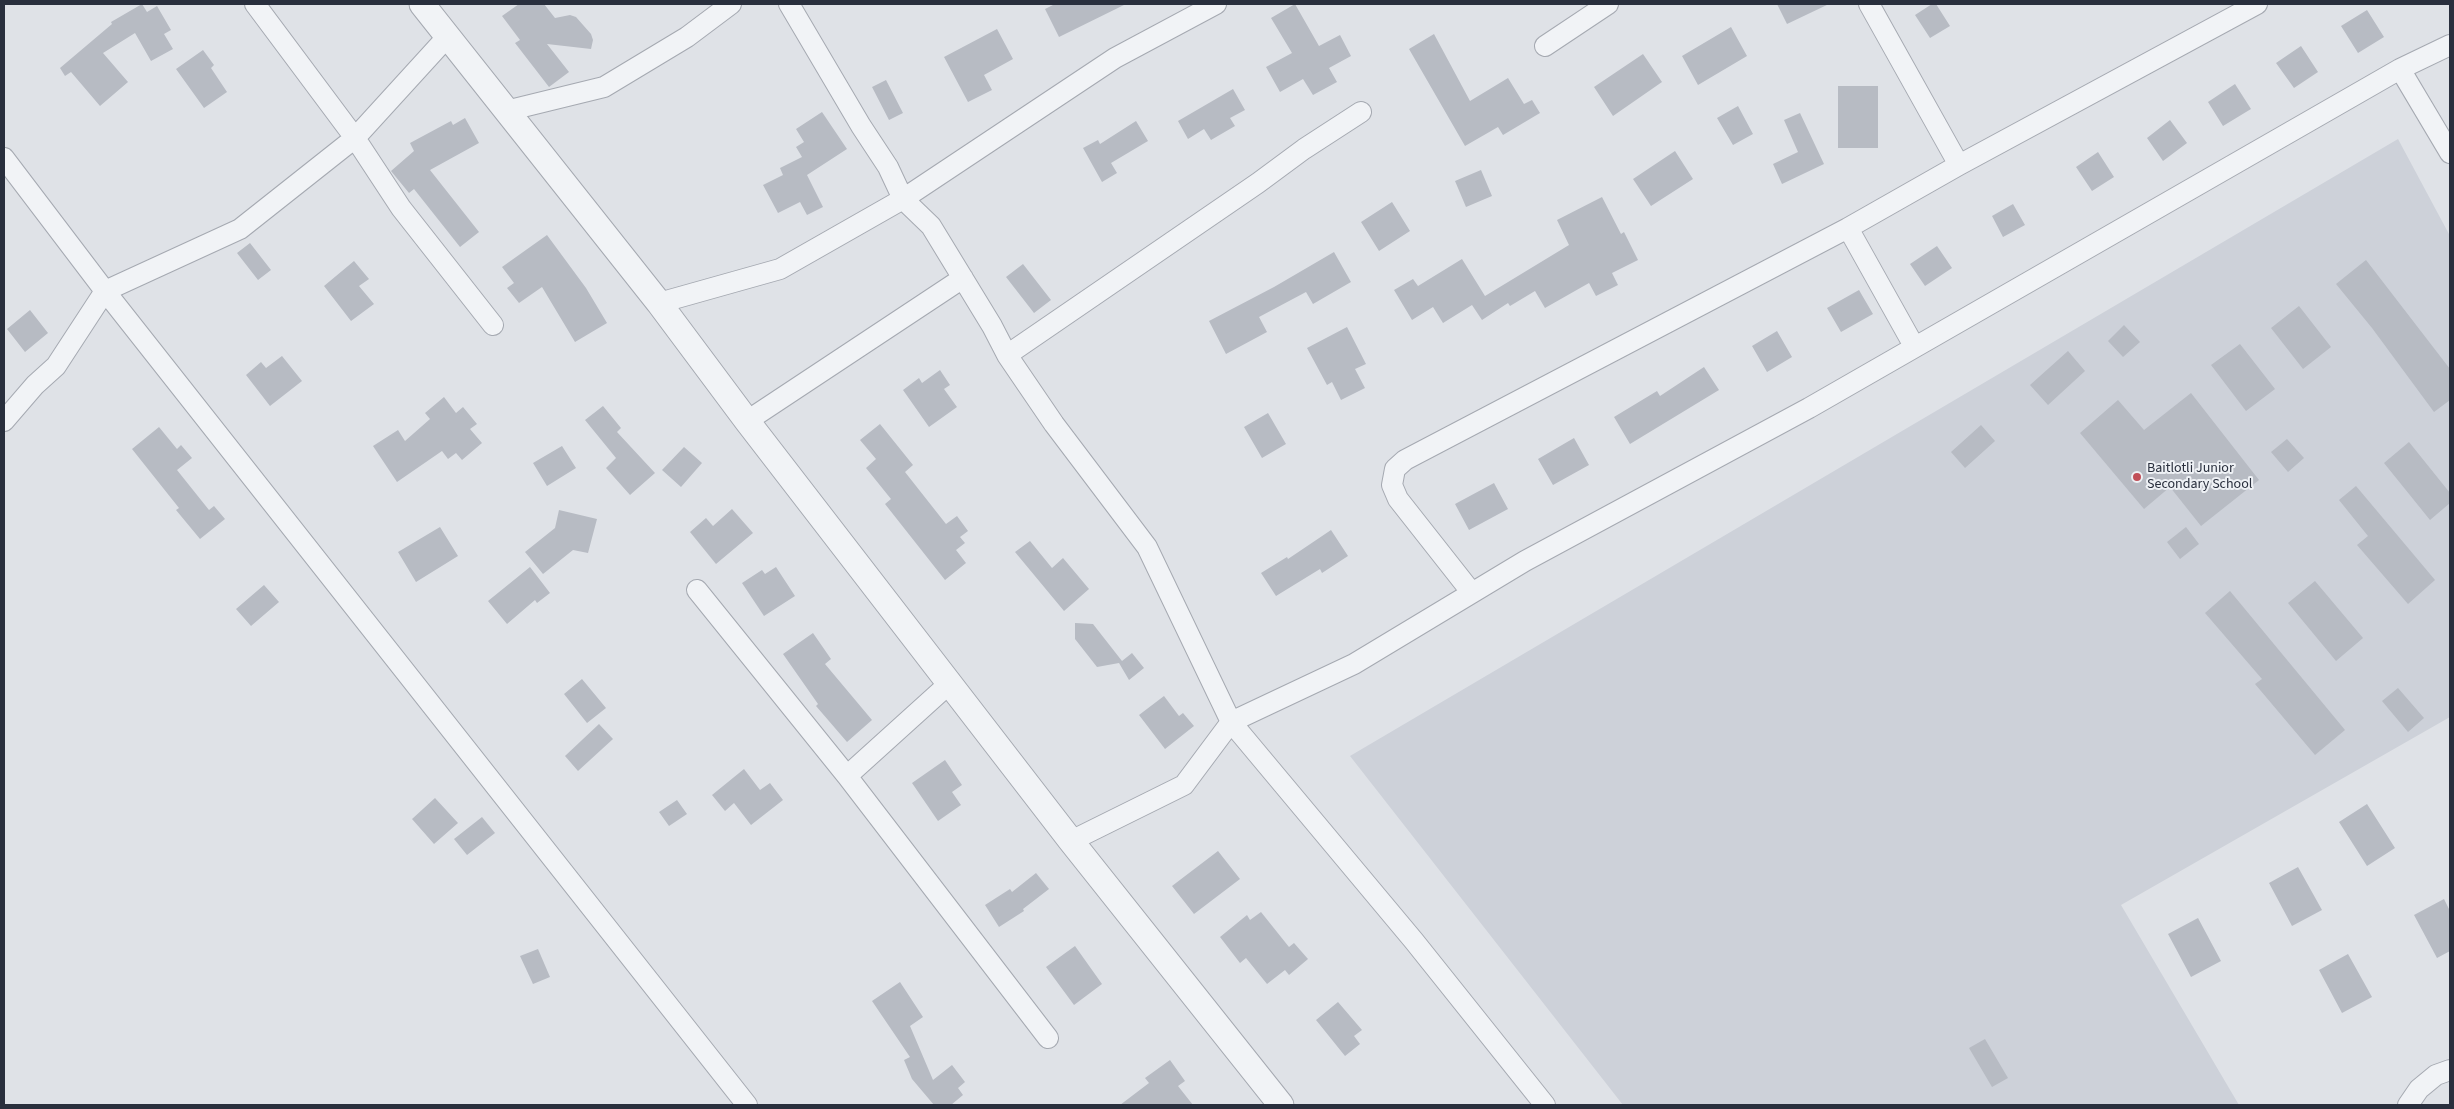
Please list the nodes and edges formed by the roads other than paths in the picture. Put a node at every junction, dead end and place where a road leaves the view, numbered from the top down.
1 (255, 4) edge
2 (422, 4) edge
3 (731, 4) edge
4 (789, 4) edge
5 (1216, 4) edge
6 (1608, 4) edge
7 (1868, 4) edge
8 (2257, 4) edge
9 (448, 36) junction
10 (2450, 45) edge
11 (1545, 46) dead end
12 (2400, 69) junction
13 (506, 111) junction
14 (1361, 112) dead end
15 (355, 138) junction
16 (2450, 153) edge
17 (4, 158) edge
18 (1959, 165) junction
19 (902, 199) junction
20 (1848, 228) junction
21 (963, 278) junction
22 (105, 291) junction
23 (659, 303) junction
24 (493, 325) dead end
25 (1914, 346) junction
26 (1007, 355) junction
27 (4, 421) edge
28 (748, 421) junction
29 (697, 590) dead end
30 (1472, 593) junction
31 (951, 682) junction
32 (1231, 722) junction
33 (847, 776) junction
34 (1071, 841) junction
35 (1048, 1038) dead end
36 (2450, 1070) edge
37 (747, 1105) edge
38 (1281, 1105) edge
39 (1544, 1105) edge
40 (2408, 1105) edge

1 - 15 street
2 - 9 street
3 - 13 street
4 - 19 street
5 - 19 street
6 - 11 street
7 - 18 street
8 - 18 street
9 - 13 street
9 - 15 street
10 - 12 street
12 - 16 street
12 - 25 street
13 - 23 street
14 - 26 street
15 - 22 street
15 - 24 street
17 - 22 street
18 - 20 street
19 - 21 street
19 - 23 street
20 - 25 street
20 - 30 street
21 - 26 street
21 - 28 street
22 - 27 street
22 - 37 street
23 - 28 street
25 - 30 street
26 - 32 street
28 - 31 street
29 - 33 street
30 - 32 street
31 - 33 street
31 - 34 street
32 - 34 street
32 - 39 street
33 - 35 street
34 - 38 street
36 - 40 street

